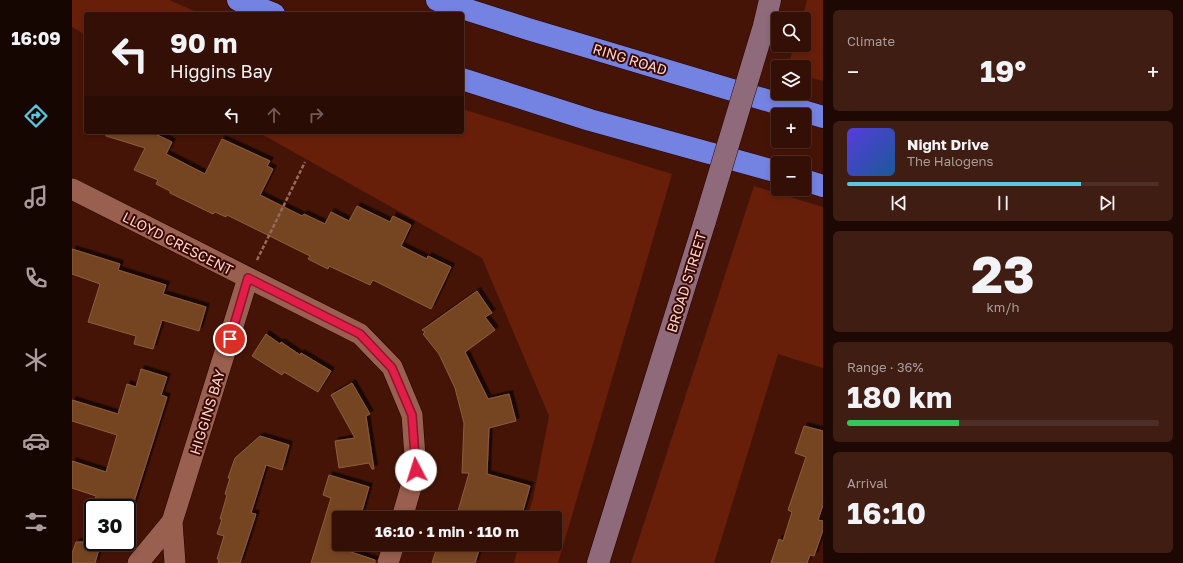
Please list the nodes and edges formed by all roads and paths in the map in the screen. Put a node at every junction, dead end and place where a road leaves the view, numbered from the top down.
1 (238, 0) edge
2 (437, 0) edge
3 (770, 0) edge
4 (269, 12) edge
5 (464, 80) edge
6 (823, 117) edge
7 (305, 162) dead end
8 (771, 170) edge
9 (811, 181) edge
10 (823, 185) edge
11 (72, 190) edge
12 (248, 278) junction
13 (404, 511) edge
14 (172, 522) junction
15 (392, 551) edge
16 (138, 563) edge
17 (175, 563) edge
18 (388, 563) edge
19 (598, 563) edge

1 - 4 highway
2 - 6 highway, RING ROAD
3 - 19 street, BROAD STREET, bridge
5 - 8 highway
7 - 12 path
9 - 10 highway
11 - 12 street, LLOYD CRESCENT
12 - 13 street, LLOYD CRESCENT
12 - 14 street, HIGGINS BAY
14 - 16 street, HIGGINS BAY
14 - 17 street, HIGGINS BAY
15 - 18 street

